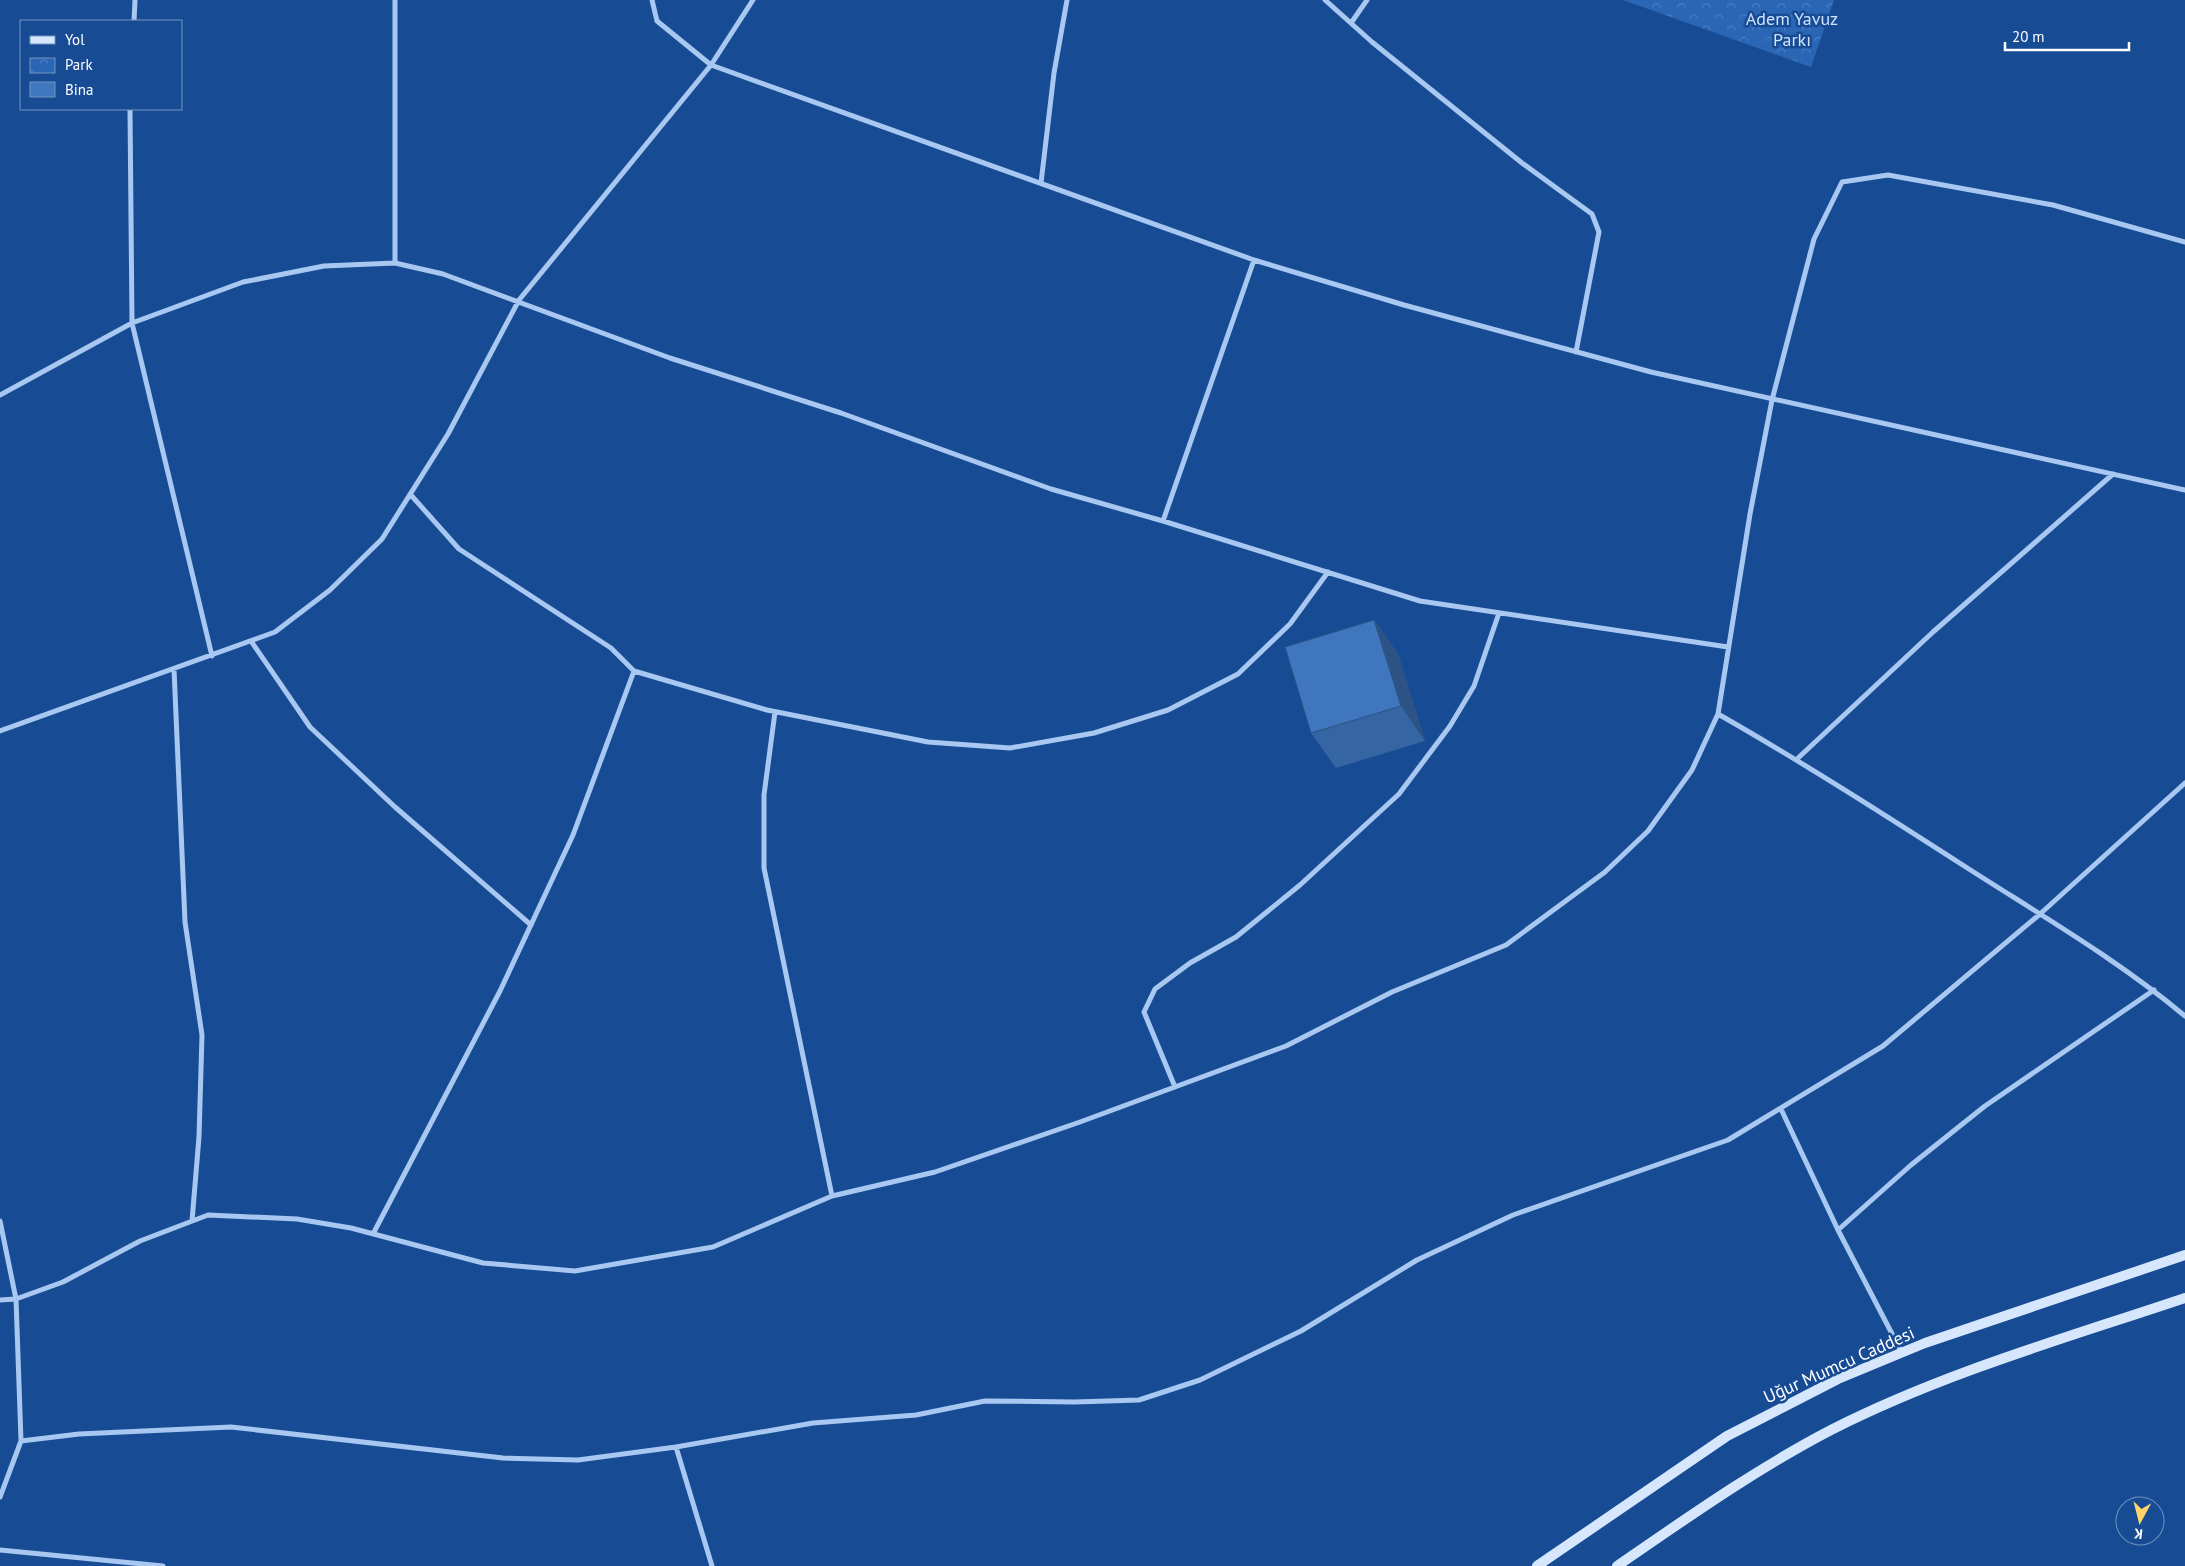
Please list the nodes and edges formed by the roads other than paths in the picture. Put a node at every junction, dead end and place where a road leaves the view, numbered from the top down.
1 (135, 0) edge
2 (395, 0) edge
3 (652, 0) edge
4 (753, 0) edge
5 (1067, 0) edge
6 (1325, 0) edge
7 (1367, 0) edge
8 (134, 20) edge
9 (1351, 23) junction
10 (711, 65) junction
11 (130, 110) edge
12 (1041, 183) junction
13 (2185, 242) edge
14 (1254, 260) junction
15 (395, 263) junction
16 (519, 300) junction
17 (132, 323) junction
18 (1576, 352) junction
19 (0, 394) edge
20 (1772, 400) junction
21 (2113, 474) junction
22 (2185, 490) edge
23 (410, 494) junction
24 (1164, 521) junction
25 (1328, 572) junction
26 (1499, 613) junction
27 (251, 641) junction
28 (1728, 647) junction
29 (212, 656) junction
30 (174, 669) junction
31 (634, 671) junction
32 (775, 712) junction
33 (1718, 714) junction
34 (0, 731) edge
35 (1797, 759) junction
36 (2185, 782) edge
37 (2040, 914) junction
38 (531, 925) junction
39 (2154, 990) junction
40 (2185, 1016) edge
41 (1175, 1087) junction
42 (1780, 1109) junction
43 (832, 1196) junction
44 (0, 1221) edge
45 (192, 1221) junction
46 (1838, 1230) junction
47 (373, 1234) junction
48 (2185, 1255) edge
49 (2185, 1298) edge
50 (16, 1299) junction
51 (0, 1300) edge
52 (1902, 1353) junction
53 (21, 1441) junction
54 (676, 1447) junction
55 (0, 1498) edge
56 (0, 1550) edge
57 (163, 1566) edge
58 (712, 1566) edge
59 (1537, 1566) edge
60 (1617, 1566) edge

1 - 8 street
2 - 15 street
3 - 10 street
4 - 10 street
5 - 12 street
6 - 9 street
7 - 9 street
9 - 18 street
10 - 12 street
10 - 16 street
11 - 17 street
12 - 14 street
13 - 20 street
14 - 18 street
14 - 24 street
15 - 16 street
15 - 17 street
16 - 23 street
16 - 24 street
17 - 19 street
17 - 29 street
18 - 20 street
20 - 21 street
20 - 28 street
21 - 22 street
21 - 35 street
23 - 27 street
23 - 31 street
24 - 25 street
25 - 26 street
25 - 32 street
26 - 28 street
26 - 41 street
27 - 29 street
27 - 38 street
28 - 33 street
29 - 30 street
30 - 34 street
30 - 45 street
31 - 32 street
31 - 38 street
32 - 43 street
33 - 35 street
33 - 41 street
35 - 37 street
36 - 37 street
37 - 39 street
37 - 42 street
38 - 47 street
39 - 40 street
39 - 46 street
41 - 43 street
42 - 46 street
42 - 54 street
43 - 47 street
44 - 50 street
45 - 47 street
45 - 50 street
46 - 52 street
48 - 52 main road, Uğur Mumcu Caddesi
49 - 60 main road
50 - 51 street
50 - 53 street
52 - 59 main road, Uğur Mumcu Caddesi
53 - 54 street
53 - 55 street
54 - 58 street
56 - 57 street

